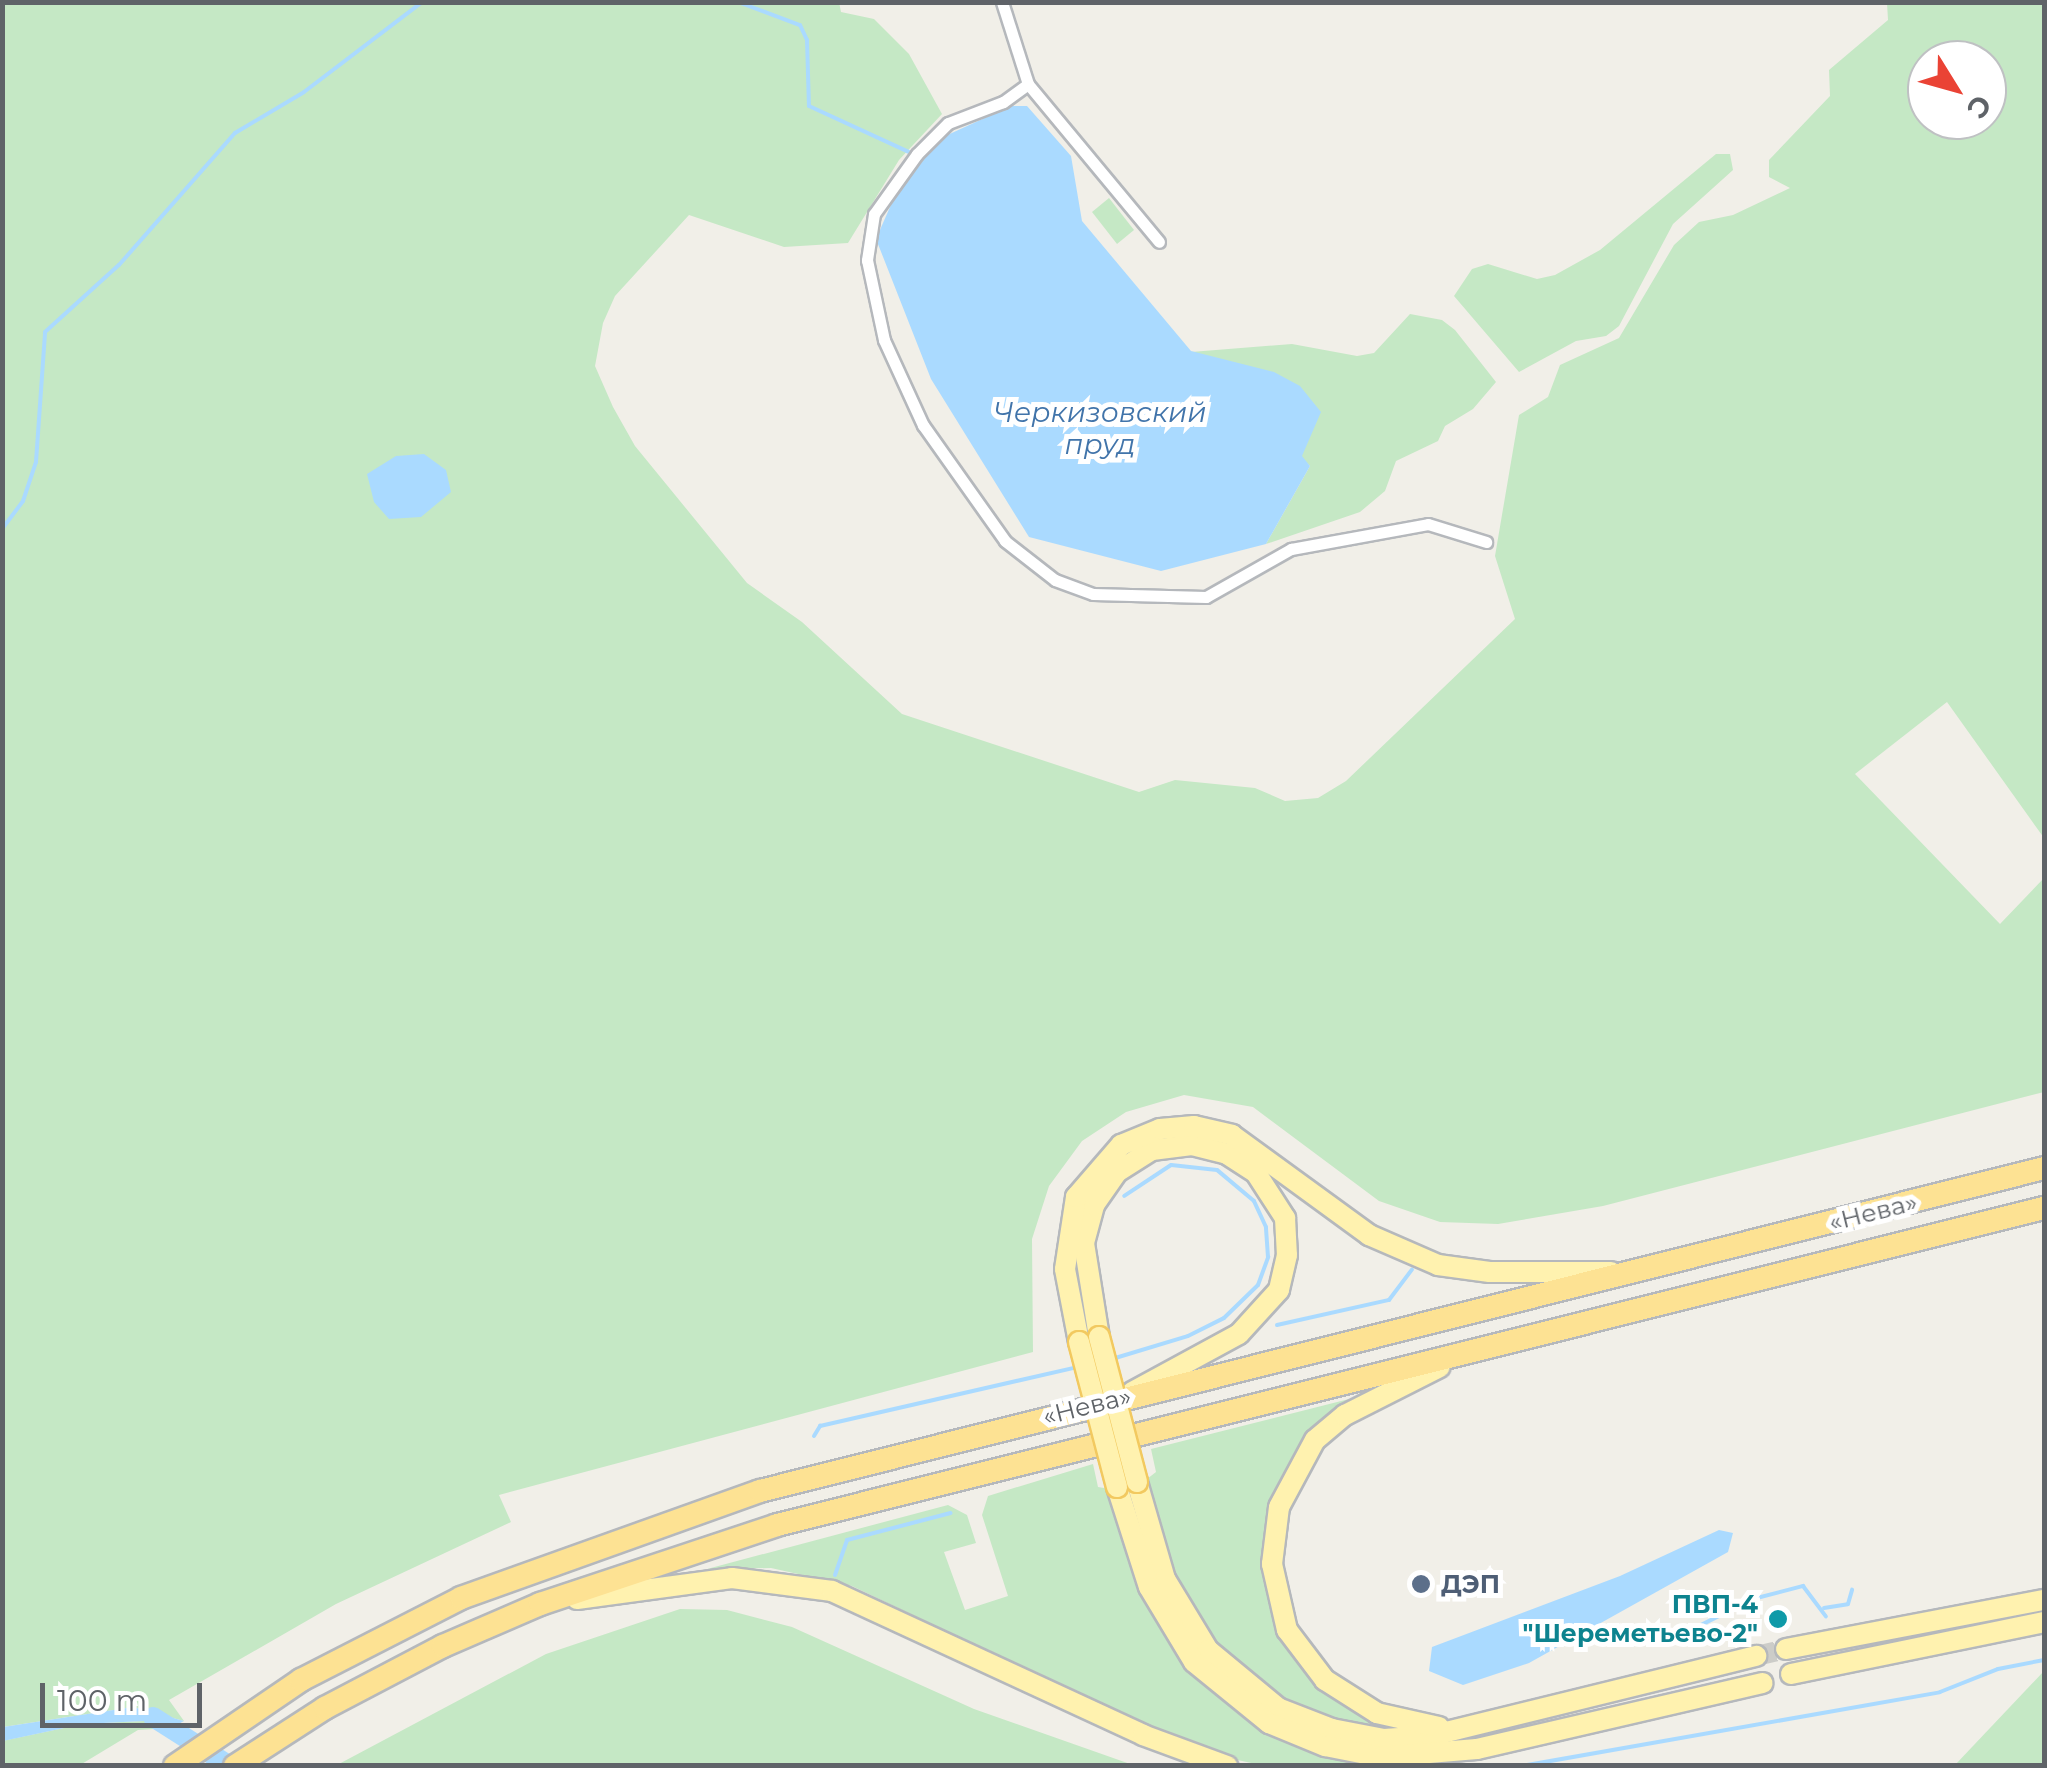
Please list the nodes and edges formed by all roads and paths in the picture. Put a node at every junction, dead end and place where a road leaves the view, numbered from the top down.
1 (1002, 2) edge
2 (1028, 84) junction
3 (1158, 242) dead end
4 (1486, 542) dead end
5 (2044, 1168) edge
6 (2044, 1208) edge
7 (1638, 1272) junction
8 (1089, 1340) junction
9 (1482, 1350) junction
10 (1122, 1397) junction
11 (1127, 1484) junction
12 (2044, 1600) edge
13 (540, 1604) junction
14 (2044, 1622) edge
15 (1786, 1649) tunnel mouth
16 (1756, 1656) tunnel mouth
17 (1791, 1674) tunnel mouth
18 (1762, 1682) tunnel mouth
19 (1466, 1730) junction
20 (1477, 1749) junction
21 (175, 1766) edge
22 (236, 1766) edge
23 (1227, 1766) edge
24 (1438, 1766) edge

1 - 2 street
2 - 3 street
2 - 4 street
5 - 7 highway, «Нева»
6 - 9 highway, «Нева»
7 - 8 main road
7 - 10 highway, «Нева»
8 - 10 main road
8 - 11 main road, bridge
9 - 13 highway, «Нева»
9 - 19 main road
10 - 21 highway, «Нева»
11 - 19 main road
11 - 20 main road
12 - 15 main road
13 - 22 highway, «Нева»
13 - 23 main road
14 - 17 main road
16 - 19 main road
18 - 20 main road
20 - 24 main road

